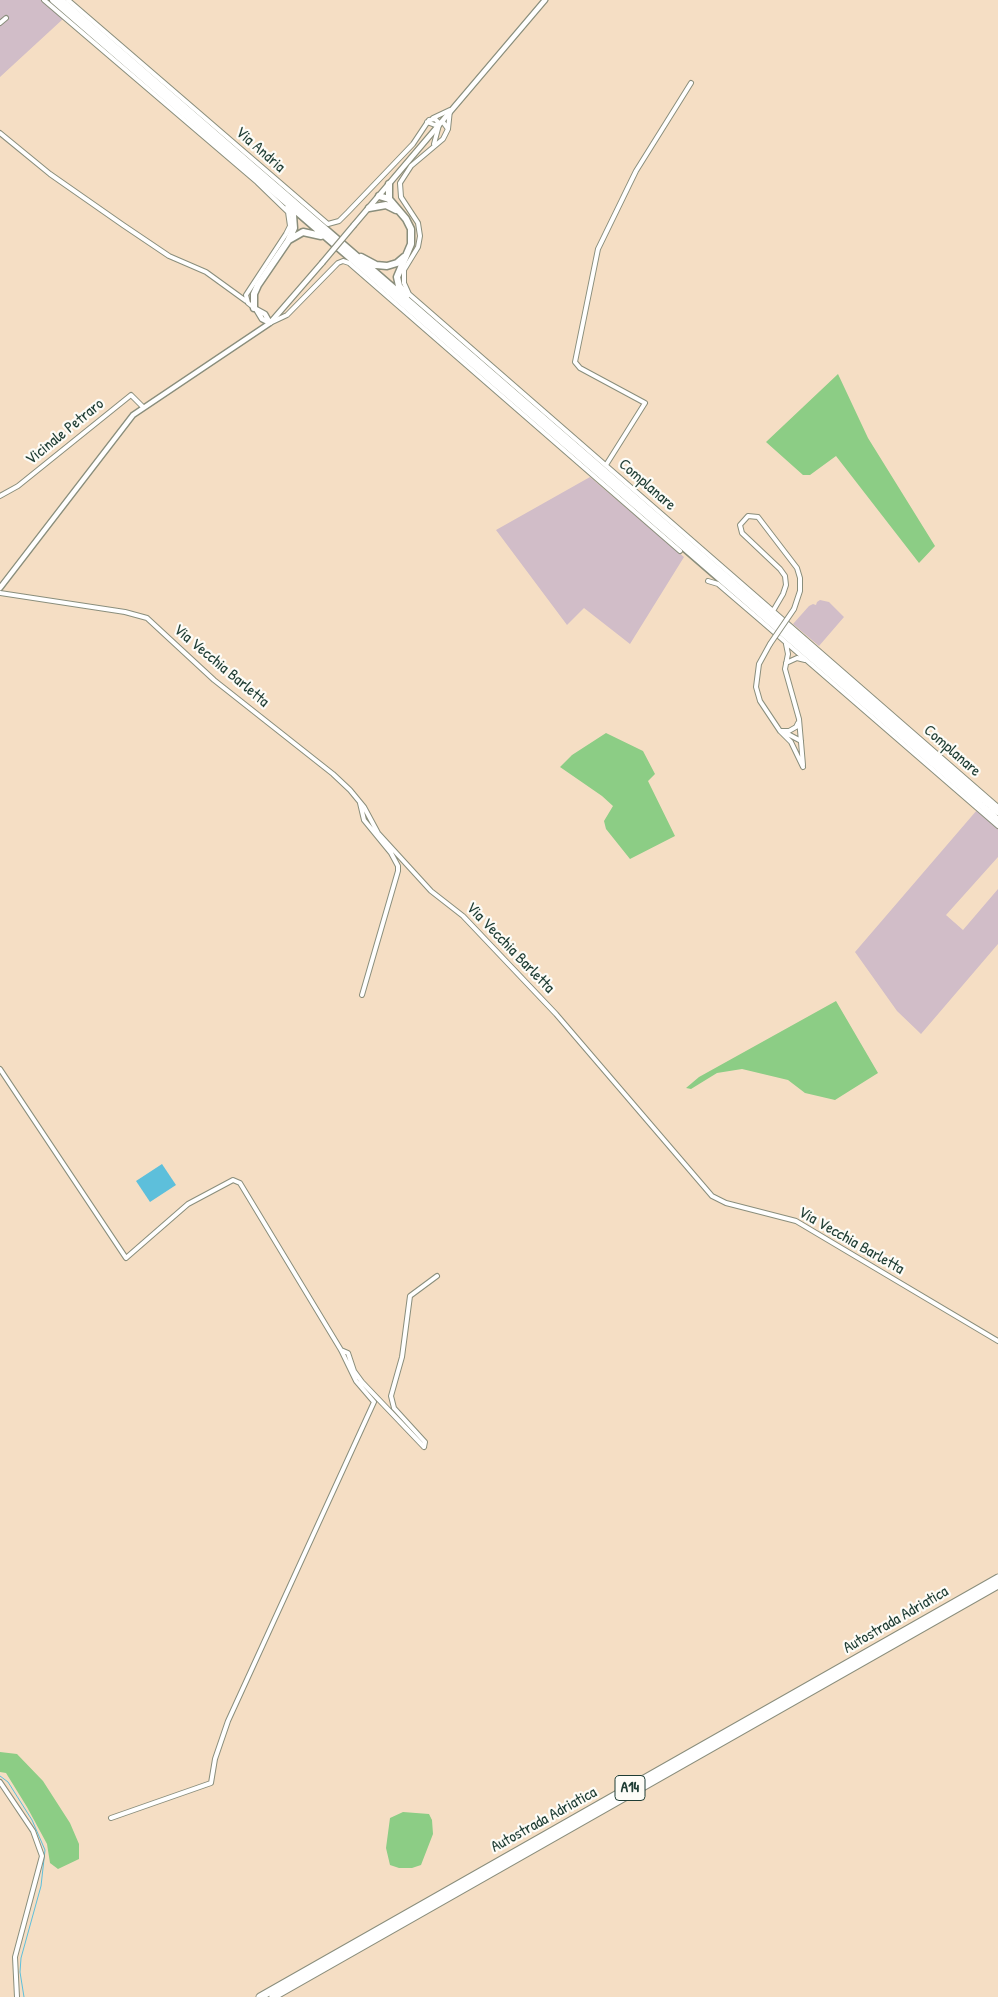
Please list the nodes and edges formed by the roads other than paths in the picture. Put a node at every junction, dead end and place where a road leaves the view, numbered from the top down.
1 (44, 0) edge
2 (53, 0) edge
3 (61, 0) edge
4 (68, 0) edge
5 (545, 0) edge
6 (6, 18) dead end
7 (0, 23) edge
8 (691, 83) dead end
9 (450, 110) junction
10 (432, 118) junction
11 (427, 122) junction
12 (439, 123) junction
13 (448, 129) junction
14 (0, 133) edge
15 (430, 135) junction
16 (437, 137) junction
17 (433, 146) junction
18 (389, 184) junction
19 (272, 190) junction
20 (379, 196) junction
21 (387, 202) junction
22 (369, 208) junction
23 (288, 241) junction
24 (338, 248) junction
25 (352, 252) junction
26 (406, 255) junction
27 (248, 303) junction
28 (255, 308) junction
29 (265, 314) junction
30 (279, 314) junction
31 (428, 318) junction
32 (262, 319) junction
33 (270, 323) junction
34 (260, 331) junction
35 (143, 407) junction
36 (606, 465) junction
37 (0, 496) edge
38 (680, 551) dead end
39 (708, 581) dead end
40 (0, 588) edge
41 (0, 593) edge
42 (773, 611) junction
43 (783, 639) junction
44 (795, 650) junction
45 (807, 660) junction
46 (786, 663) junction
47 (799, 719) junction
48 (780, 731) junction
49 (801, 741) junction
50 (791, 742) junction
51 (359, 801) junction
52 (998, 807) edge
53 (998, 812) edge
54 (998, 820) edge
55 (998, 826) edge
56 (362, 995) dead end
57 (0, 1069) edge
58 (437, 1276) dead end
59 (998, 1341) edge
60 (341, 1350) junction
61 (998, 1578) edge
62 (998, 1585) edge
63 (0, 1782) edge
64 (110, 1818) dead end
65 (17, 1997) edge
66 (260, 1997) edge
67 (273, 1997) edge

1 - 27 street, Via Andria
2 - 19 highway
3 - 25 highway
4 - 11 street, Via Andria
5 - 9 street
6 - 7 street
8 - 36 street
9 - 10 street
9 - 12 street
9 - 13 street
10 - 11 street
10 - 12 street
11 - 12 street
12 - 13 street
12 - 15 street
12 - 16 street, Complanare
13 - 17 street, Complanare
14 - 27 street
15 - 16 street
15 - 18 street
16 - 17 street, Complanare
17 - 36 street, Complanare
18 - 20 street
18 - 21 highway
19 - 23 highway
19 - 24 highway
20 - 21 highway
20 - 22 street
21 - 22 highway
21 - 26 highway
22 - 30 street, bridge
23 - 24 highway
23 - 28 highway
24 - 54 highway
25 - 26 highway
25 - 31 highway
26 - 31 highway
27 - 28 street
28 - 29 street
28 - 32 street
29 - 30 street
29 - 33 street
30 - 33 street
31 - 53 highway
32 - 33 street
32 - 34 street
33 - 34 street
33 - 38 street, Complanare
34 - 35 street
35 - 37 street, Vicinale Petraro
35 - 40 street
36 - 42 street, Complanare
39 - 43 street, Complanare
41 - 51 street, Via Vecchia Barletta
42 - 48 street, bridge
42 - 52 street, Complanare
43 - 44 street, Complanare
43 - 46 street
44 - 45 street, Complanare
44 - 46 street
45 - 46 street
45 - 55 street, Complanare
46 - 47 street
47 - 48 street
47 - 49 street
48 - 49 street
48 - 50 street
49 - 50 street
49 - 50 street
51 - 56 street
51 - 59 street, Via Vecchia Barletta
57 - 60 street
58 - 60 street
60 - 64 street
61 - 66 highway, Autostrada Adriatica / A14
62 - 67 highway, Autostrada Adriatica / A14
63 - 65 street

